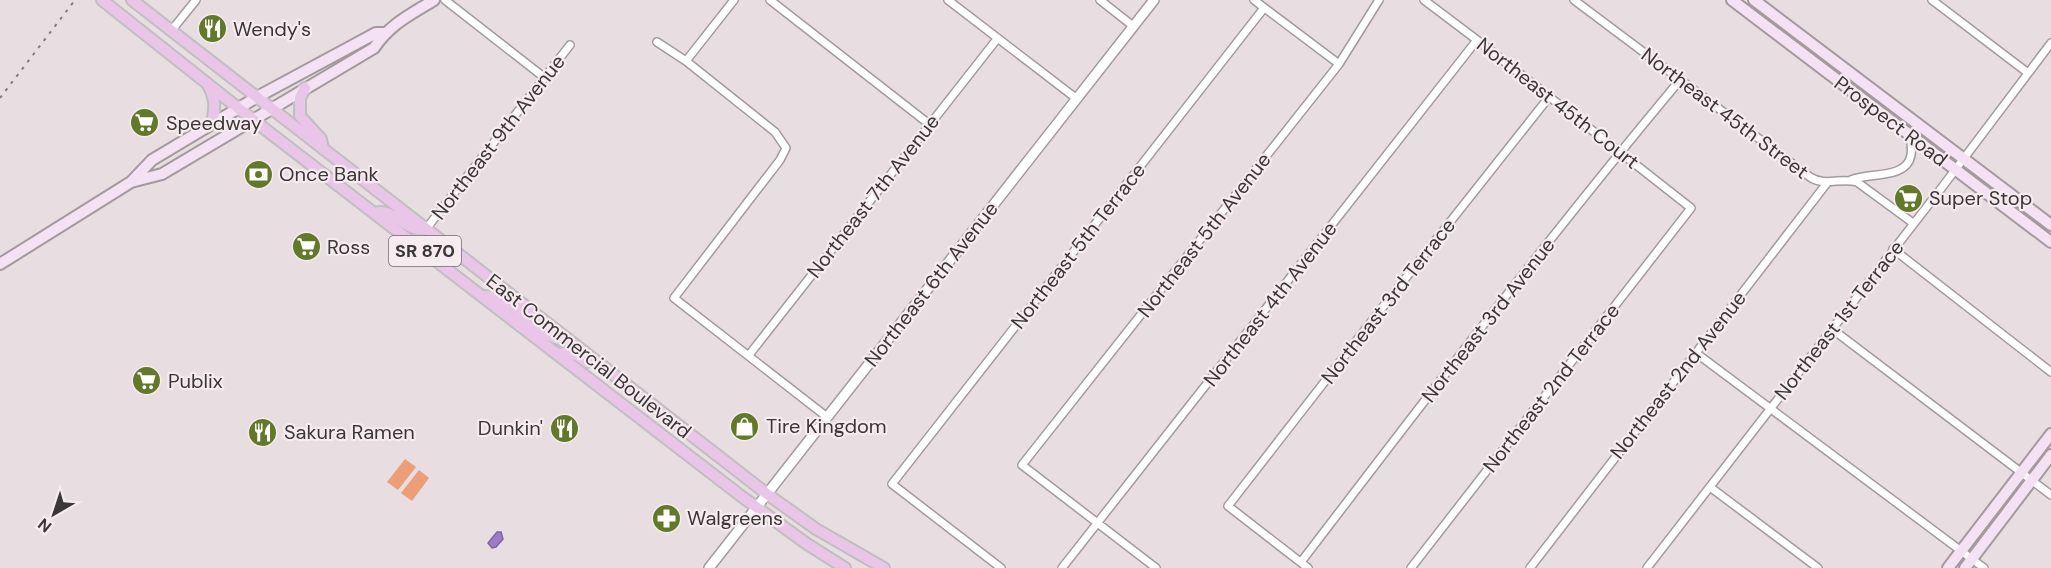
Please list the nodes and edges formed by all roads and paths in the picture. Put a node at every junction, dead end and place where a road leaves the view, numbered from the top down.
1 (102, 0) edge
2 (132, 0) edge
3 (196, 0) edge
4 (434, 0) edge
5 (445, 0) edge
6 (734, 0) edge
7 (770, 0) edge
8 (948, 0) edge
9 (1100, 0) edge
10 (1154, 0) edge
11 (1254, 0) edge
12 (1379, 0) edge
13 (1424, 0) edge
14 (1574, 0) edge
15 (1732, 0) edge
16 (1754, 0) edge
17 (1932, 0) edge
18 (1264, 8) junction
19 (1768, 11) junction
20 (1760, 21) junction
21 (1133, 26) junction
22 (171, 31) junction
23 (384, 33) junction
24 (997, 39) junction
25 (1477, 40) junction
26 (657, 42) dead end
27 (2051, 42) edge
28 (570, 45) dead end
29 (686, 61) junction
30 (1339, 64) junction
31 (2028, 73) junction
32 (545, 78) junction
33 (1680, 80) junction
34 (206, 82) junction
35 (304, 88) junction
36 (257, 97) junction
37 (1549, 97) junction
38 (1077, 99) junction
39 (239, 108) junction
40 (271, 108) junction
41 (252, 119) junction
42 (212, 124) junction
43 (929, 124) junction
44 (1910, 135) junction
45 (323, 149) junction
46 (1620, 151) junction
47 (1964, 159) junction
48 (1956, 169) junction
49 (1851, 180) junction
50 (131, 182) junction
51 (1827, 183) junction
52 (1691, 208) joint
53 (375, 213) junction
54 (1913, 224) junction
55 (2051, 225) edge
56 (426, 229) junction
57 (411, 240) junction
58 (2051, 242) edge
59 (1893, 249) junction
60 (0, 264) edge
61 (482, 272) junction
62 (482, 296) junction
63 (1832, 329) junction
64 (568, 339) junction
65 (1696, 353) junction
66 (557, 354) junction
67 (749, 355) junction
68 (2051, 372) edge
69 (647, 401) junction
70 (1771, 408) junction
71 (827, 417) junction
72 (2051, 434) edge
73 (2051, 454) edge
74 (2021, 472) junction
75 (2031, 480) junction
76 (1710, 487) junction
77 (767, 494) junction
78 (2051, 495) edge
79 (756, 507) junction
80 (1098, 523) junction
81 (1961, 551) junction
82 (1301, 562) junction
83 (1968, 563) edge
84 (1649, 567) edge
85 (709, 568) edge
86 (846, 568) edge
87 (884, 568) edge
88 (1001, 568) edge
89 (1062, 568) edge
90 (1156, 568) edge
91 (1308, 568) edge
92 (1411, 568) edge
93 (1530, 568) edge
94 (1818, 568) edge
95 (1948, 568) edge
96 (1984, 568) edge

1 - 34 main road, East Commercial Boulevard / SR 870
2 - 22 main road, East Commercial Boulevard / SR 870
3 - 22 street
4 - 23 main road
5 - 32 street
6 - 29 street
7 - 43 street
8 - 24 street
9 - 21 street
10 - 21 street, Northeast 6th Avenue
11 - 18 street
12 - 30 street, Northeast 5th Avenue
13 - 25 street, Northeast 45th Court
14 - 33 street, Northeast 45th Street
15 - 20 main road, Prospect Road
16 - 19 main road, Prospect Road
17 - 31 street
18 - 30 street
18 - 88 street, Northeast 5th Terrace
19 - 20 main road
19 - 47 main road, Prospect Road
20 - 44 main road, Prospect Road
21 - 38 street, Northeast 6th Avenue
22 - 36 main road, East Commercial Boulevard / SR 870
23 - 35 main road
23 - 36 main road
24 - 38 street
24 - 43 street, Northeast 7th Avenue
25 - 37 street, Northeast 45th Court
25 - 80 street, Northeast 4th Avenue
26 - 29 street
27 - 31 street, Northeast 1st Terrace
28 - 32 street, Northeast 9th Avenue
29 - 67 street
30 - 80 street, Northeast 5th Avenue
31 - 47 street, Northeast 1st Terrace
32 - 56 street, Northeast 9th Avenue
33 - 46 street, Northeast 3rd Avenue
33 - 51 street, Northeast 45th Street
34 - 39 main road, East Commercial Boulevard / SR 870
34 - 42 main road
35 - 40 main road
35 - 45 main road
36 - 39 main road
36 - 40 main road, East Commercial Boulevard / SR 870
37 - 46 street, Northeast 45th Court
37 - 82 street, Northeast 3rd Terrace
38 - 71 street, Northeast 6th Avenue
39 - 41 main road, East Commercial Boulevard / SR 870
39 - 42 main road
40 - 41 main road
40 - 45 main road, East Commercial Boulevard / SR 870
41 - 50 main road
41 - 53 main road, East Commercial Boulevard / SR 870
42 - 50 main road
43 - 67 street, Northeast 7th Avenue
44 - 48 main road, Prospect Road
44 - 49 street
45 - 56 main road, East Commercial Boulevard / SR 870
46 - 52 street, Northeast 45th Court
46 - 82 street, Northeast 3rd Avenue
47 - 48 street, Northeast 1st Terrace
47 - 55 main road, Prospect Road
48 - 54 street, Northeast 1st Terrace
48 - 58 main road, Prospect Road
49 - 51 street, Northeast 45th Street
49 - 54 street
50 - 60 main road
51 - 65 street, Northeast 2nd Avenue
52 - 92 street, Northeast 2nd Terrace
53 - 56 main road
53 - 57 main road, East Commercial Boulevard / SR 870
54 - 59 street, Northeast 1st Terrace
56 - 61 main road, East Commercial Boulevard / SR 870
57 - 61 main road
57 - 62 main road, East Commercial Boulevard / SR 870
59 - 63 street, Northeast 1st Terrace
59 - 68 street
61 - 64 main road, East Commercial Boulevard / SR 870
62 - 64 main road
62 - 66 main road, East Commercial Boulevard / SR 870
63 - 70 street, Northeast 1st Terrace
63 - 74 street
64 - 69 main road, East Commercial Boulevard / SR 870
65 - 70 street
65 - 93 street, Northeast 2nd Avenue
66 - 69 main road
66 - 79 main road, East Commercial Boulevard / SR 870
67 - 71 street
69 - 77 main road, East Commercial Boulevard / SR 870
70 - 76 street, Northeast 1st Terrace
70 - 81 street
71 - 77 street, Northeast 6th Avenue
72 - 74 main road
73 - 75 main road
74 - 75 street
74 - 81 main road
75 - 78 street
75 - 83 main road
76 - 84 street, Northeast 1st Terrace
76 - 94 street
77 - 79 street, Northeast 6th Avenue
77 - 87 main road, East Commercial Boulevard / SR 870
79 - 85 street, Northeast 6th Avenue
79 - 86 main road, East Commercial Boulevard / SR 870
80 - 89 street, Northeast 4th Avenue
80 - 90 street
81 - 83 street
81 - 95 main road
82 - 91 street
83 - 96 street

